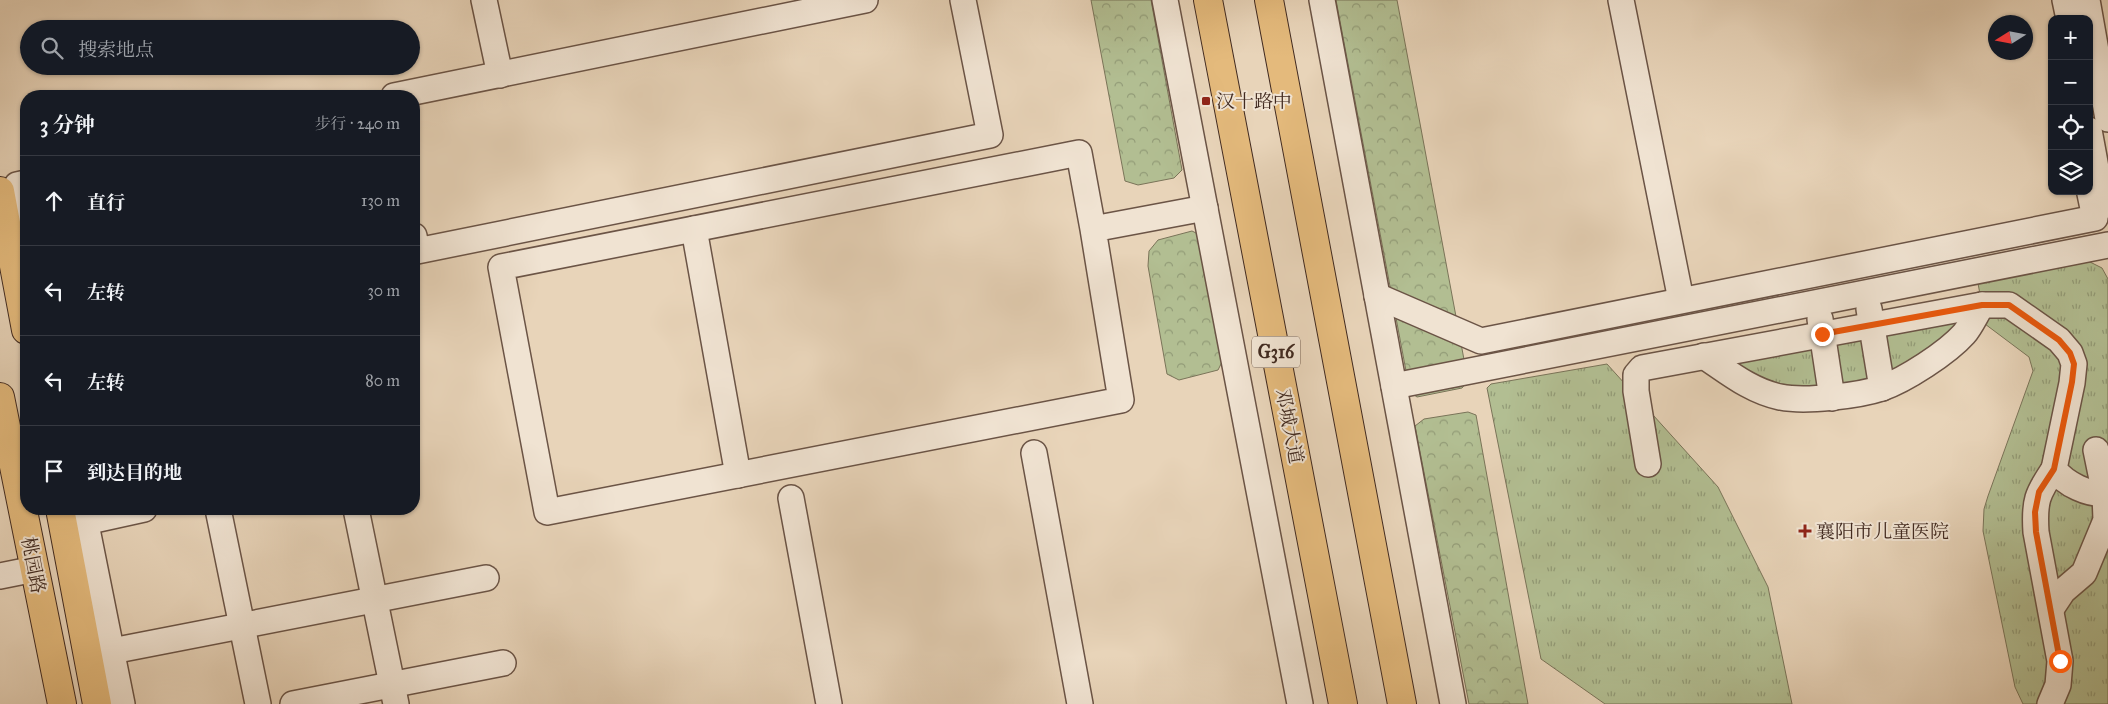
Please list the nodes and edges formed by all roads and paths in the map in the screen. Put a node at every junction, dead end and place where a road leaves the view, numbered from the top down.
1 (484, 0) edge
2 (865, 0) edge
3 (963, 0) edge
4 (1165, 0) edge
5 (1208, 0) edge
6 (1269, 0) edge
7 (1322, 0) edge
8 (1621, 0) edge
9 (2055, 0) edge
10 (2065, 0) edge
11 (2087, 0) edge
12 (2057, 15) edge
13 (2068, 15) edge
14 (500, 75) junction
15 (420, 91) edge
16 (2107, 104) edge
17 (2093, 150) edge
18 (20, 184) edge
19 (0, 191) edge
20 (2090, 195) edge
21 (20, 201) edge
22 (1205, 208) junction
23 (694, 229) junction
24 (1093, 229) junction
25 (2108, 232) edge
26 (2108, 244) edge
27 (420, 250) edge
28 (1865, 292) junction
29 (1377, 296) junction
30 (20, 298) edge
31 (1681, 300) junction
32 (1817, 302) junction
33 (1982, 305) junction
34 (1872, 325) junction
35 (1822, 334) junction
36 (1704, 356) junction
37 (1394, 386) junction
38 (1882, 388) junction
39 (0, 397) edge
40 (1832, 398) junction
41 (2096, 450) dead end
42 (1034, 453) dead end
43 (1648, 464) dead end
44 (2054, 469) junction
45 (738, 474) junction
46 (2098, 493) edge
47 (20, 498) edge
48 (791, 498) dead end
49 (2036, 505) junction
50 (23, 515) edge
51 (61, 515) edge
52 (84, 515) edge
53 (219, 515) edge
54 (357, 515) edge
55 (2103, 534) edge
56 (34, 569) junction
57 (2044, 569) junction
58 (0, 576) edge
59 (486, 578) dead end
60 (2076, 582) junction
61 (375, 601) junction
62 (2051, 609) junction
63 (242, 626) junction
64 (112, 651) junction
65 (503, 663) dead end
66 (394, 694) edge
67 (62, 704) edge
68 (97, 704) edge
69 (122, 704) edge
70 (258, 704) edge
71 (293, 704) edge
72 (829, 704) edge
73 (1080, 704) edge
74 (1300, 704) edge
75 (1343, 704) edge
76 (1402, 704) edge
77 (1452, 704) edge
78 (2050, 704) edge

1 - 14 street
2 - 14 street
3 - 27 street
4 - 22 street
5 - 75 main road, 邓城大道 / G316
6 - 76 main road
7 - 29 street
8 - 31 street
9 - 12 street
10 - 13 street
11 - 16 street
14 - 15 street
17 - 25 street
18 - 21 street
19 - 30 main road
20 - 31 street
22 - 24 street
22 - 74 street
23 - 24 street
23 - 45 street
23 - 45 street
24 - 45 street
26 - 28 street
28 - 32 street
28 - 34 street
29 - 31 street
29 - 37 street
32 - 35 street
32 - 37 street
33 - 34 street
33 - 38 street
33 - 44 street
34 - 35 street
34 - 38 street
35 - 36 street
35 - 40 street
36 - 40 street
36 - 43 street
37 - 77 street
38 - 40 street
39 - 47 main road, 桃园路
41 - 46 street
42 - 73 street
44 - 46 street
44 - 49 street
46 - 49 street
46 - 55 street
48 - 72 street
49 - 57 street
50 - 56 main road, 桃园路
51 - 68 main road, 桃园路
52 - 64 street
53 - 63 street
54 - 61 street
55 - 60 street
56 - 58 street
56 - 67 main road, 桃园路
57 - 60 street
57 - 62 street
59 - 61 street
60 - 62 street
61 - 63 street
61 - 66 street
62 - 78 street
63 - 64 street
63 - 70 street
64 - 69 street
65 - 66 street
66 - 71 street

